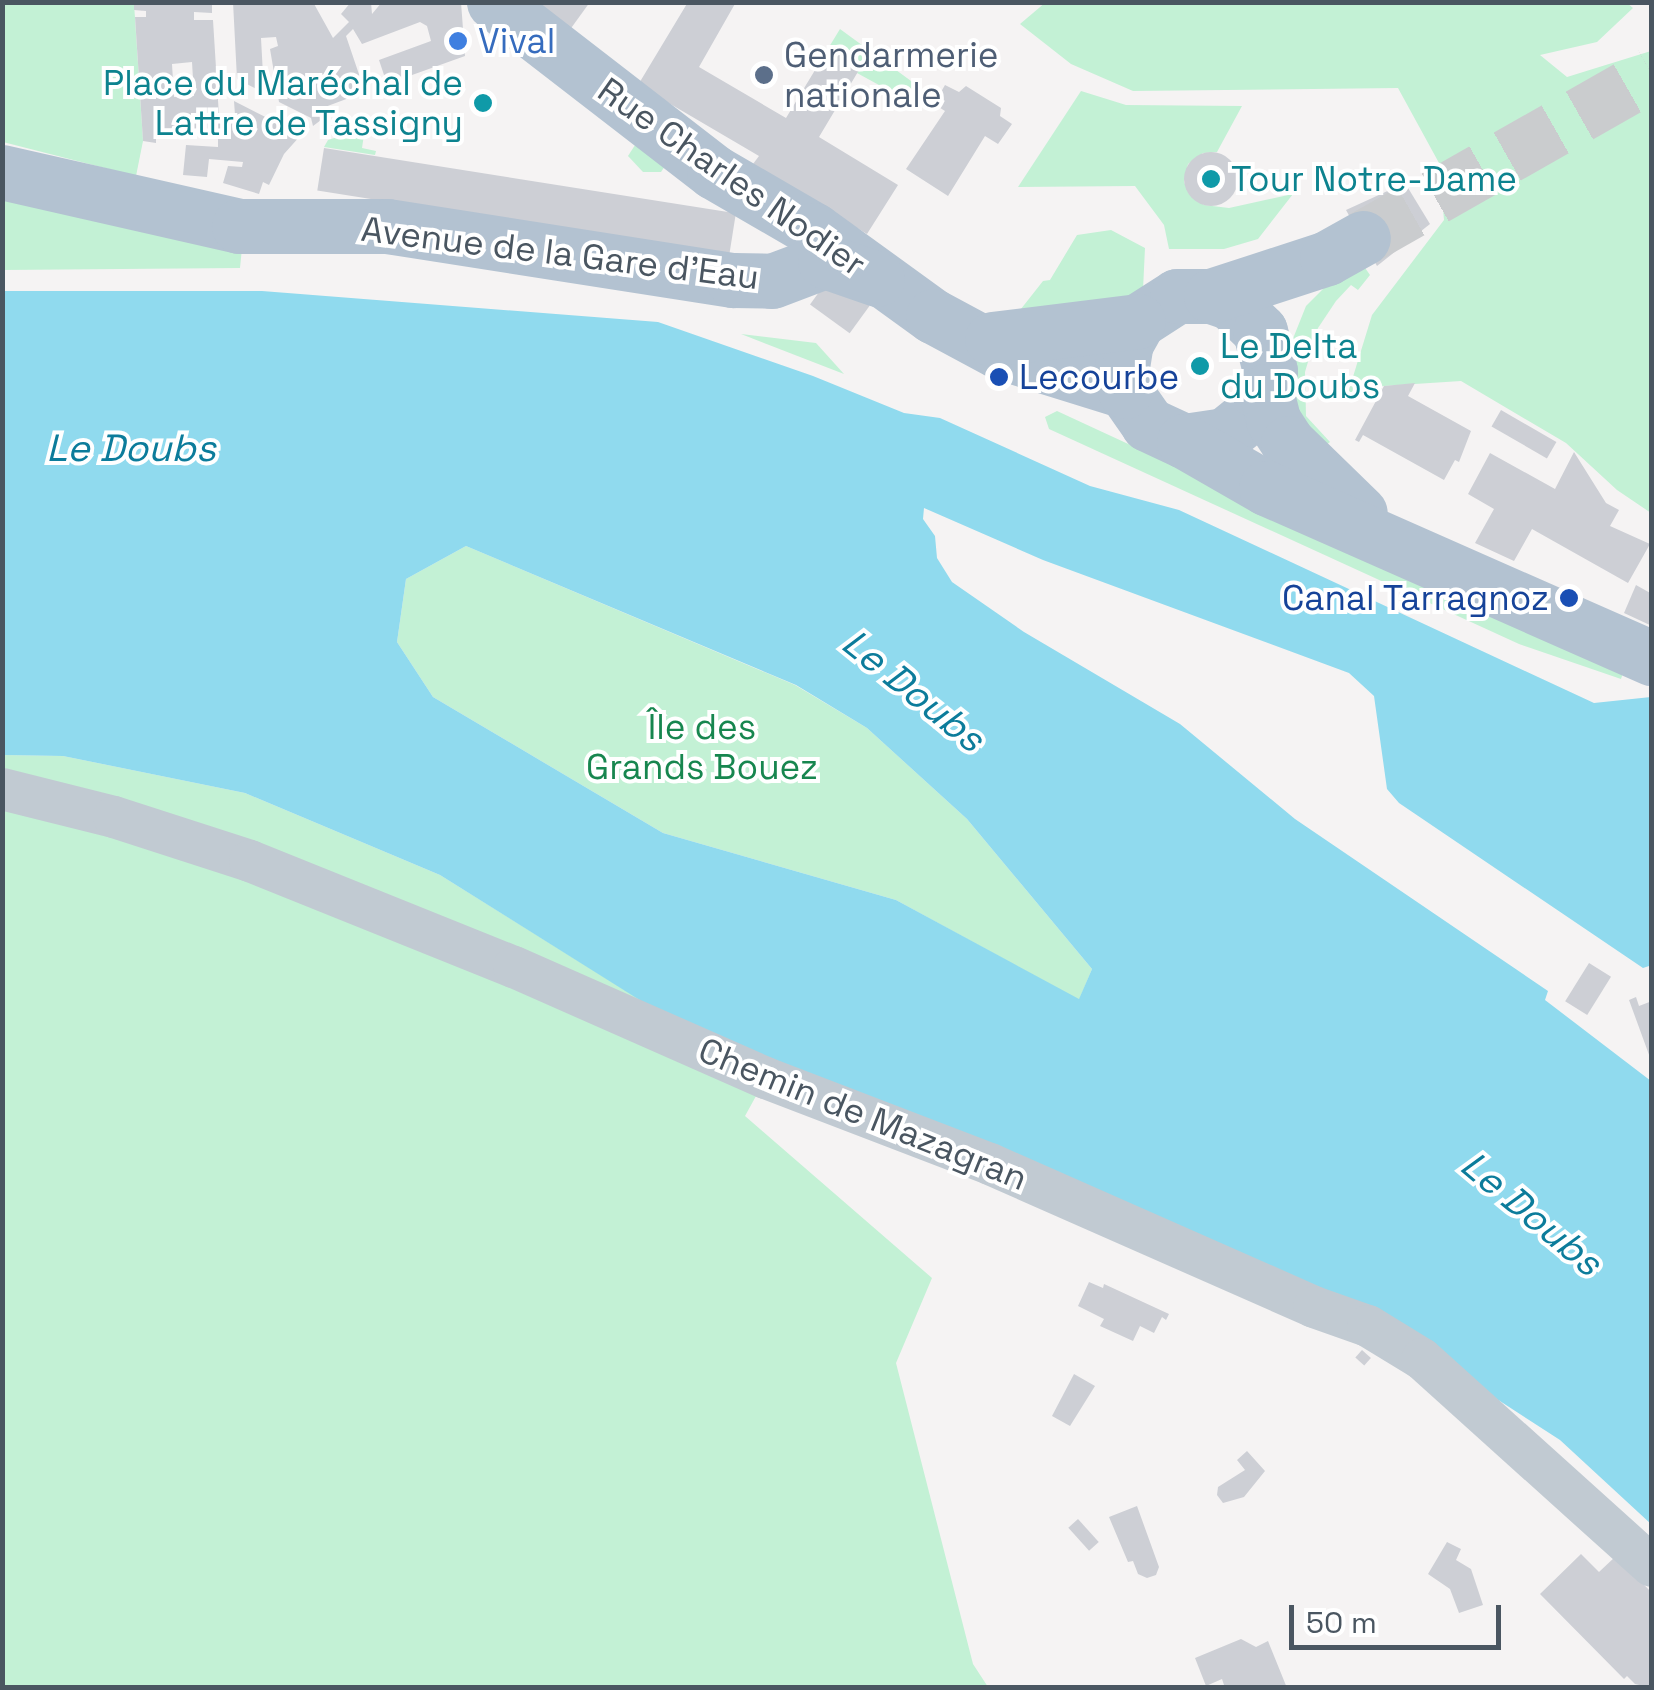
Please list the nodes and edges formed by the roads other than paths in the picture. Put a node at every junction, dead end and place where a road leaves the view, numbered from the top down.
1 (494, 2) edge
2 (2, 172) edge
3 (878, 279) junction
4 (1211, 296) junction
5 (1138, 321) junction
6 (977, 340) junction
7 (1267, 371) junction
8 (1126, 391) junction
9 (1184, 440) junction
10 (1396, 545) junction
11 (1652, 658) edge
12 (2, 789) edge
13 (1652, 1566) edge

1 - 3 main road, Rue Charles Nodier
2 - 3 main road, Avenue de la Gare d'Eau
3 - 6 main road, Rue Charles Nodier
4 - 5 main road
4 - 7 main road
4 - 7 main road
5 - 6 main road
5 - 8 main road
6 - 8 main road, Rue Charles Nodier
7 - 9 main road
7 - 10 main road
8 - 9 main road
9 - 10 main road
10 - 11 main road
12 - 13 street, Chemin de Mazagran

